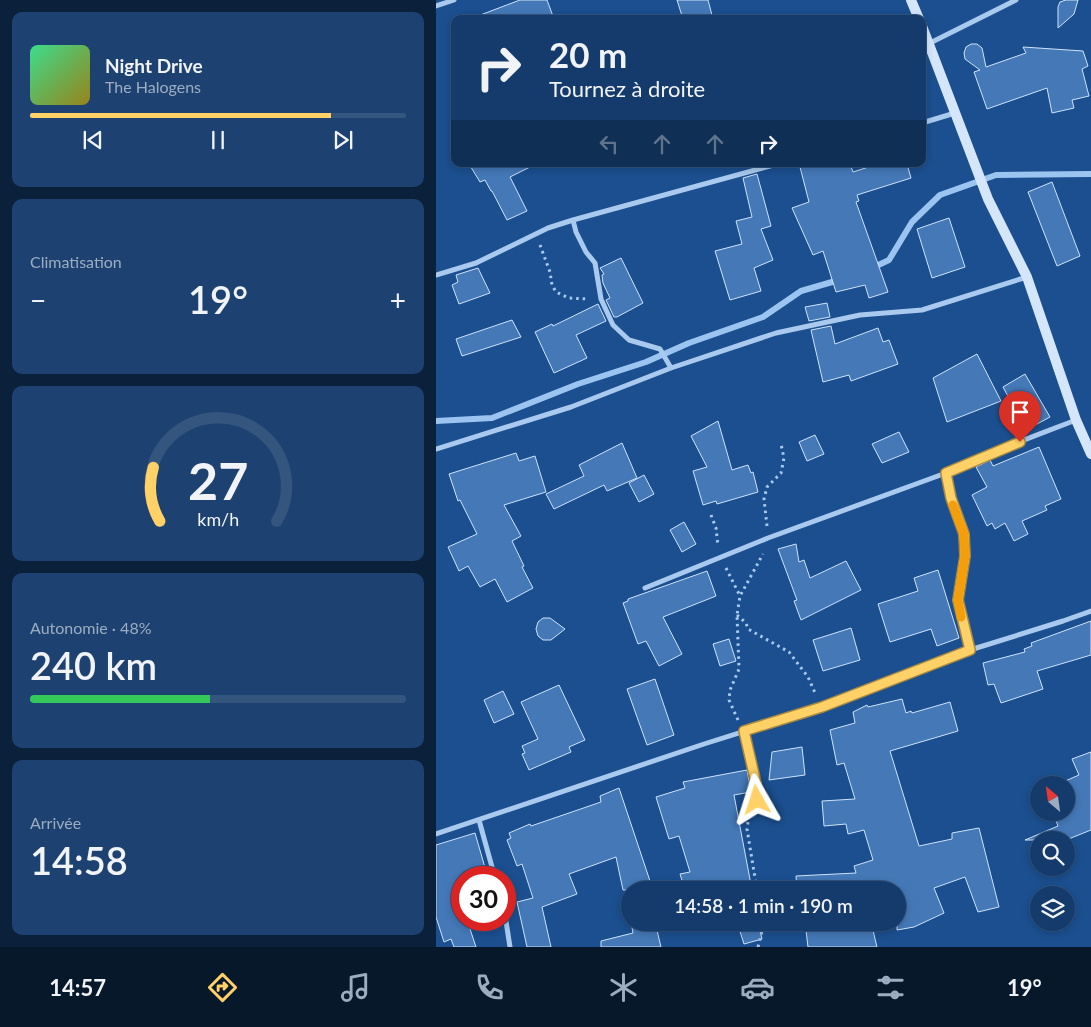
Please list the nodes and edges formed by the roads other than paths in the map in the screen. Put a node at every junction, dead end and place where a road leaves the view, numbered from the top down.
1 (454, 0) edge
2 (911, 0) edge
3 (1016, 0) edge
4 (436, 6) edge
5 (917, 15) edge
6 (926, 34) edge
7 (930, 43) junction
8 (956, 113) junction
9 (926, 122) edge
10 (766, 167) edge
11 (572, 220) junction
12 (436, 275) edge
13 (1027, 277) junction
14 (671, 368) junction
15 (1076, 420) junction
16 (436, 449) edge
17 (1091, 454) edge
18 (946, 473) junction
19 (645, 588) dead end
20 (1091, 610) edge
21 (970, 650) junction
22 (744, 731) junction
23 (750, 810) road end
24 (479, 820) junction
25 (436, 834) edge
26 (492, 866) edge
27 (508, 931) edge
28 (510, 947) edge

1 - 4 street
2 - 5 street
3 - 7 street
6 - 7 street
7 - 8 street
8 - 9 street
8 - 13 street
10 - 11 street
11 - 12 street
11 - 14 street
13 - 14 street
13 - 15 street
14 - 16 street
15 - 17 street
15 - 18 street
18 - 19 street
18 - 21 street
20 - 21 street
21 - 22 street
22 - 23 street
22 - 24 street
24 - 25 street
24 - 26 street
27 - 28 street

